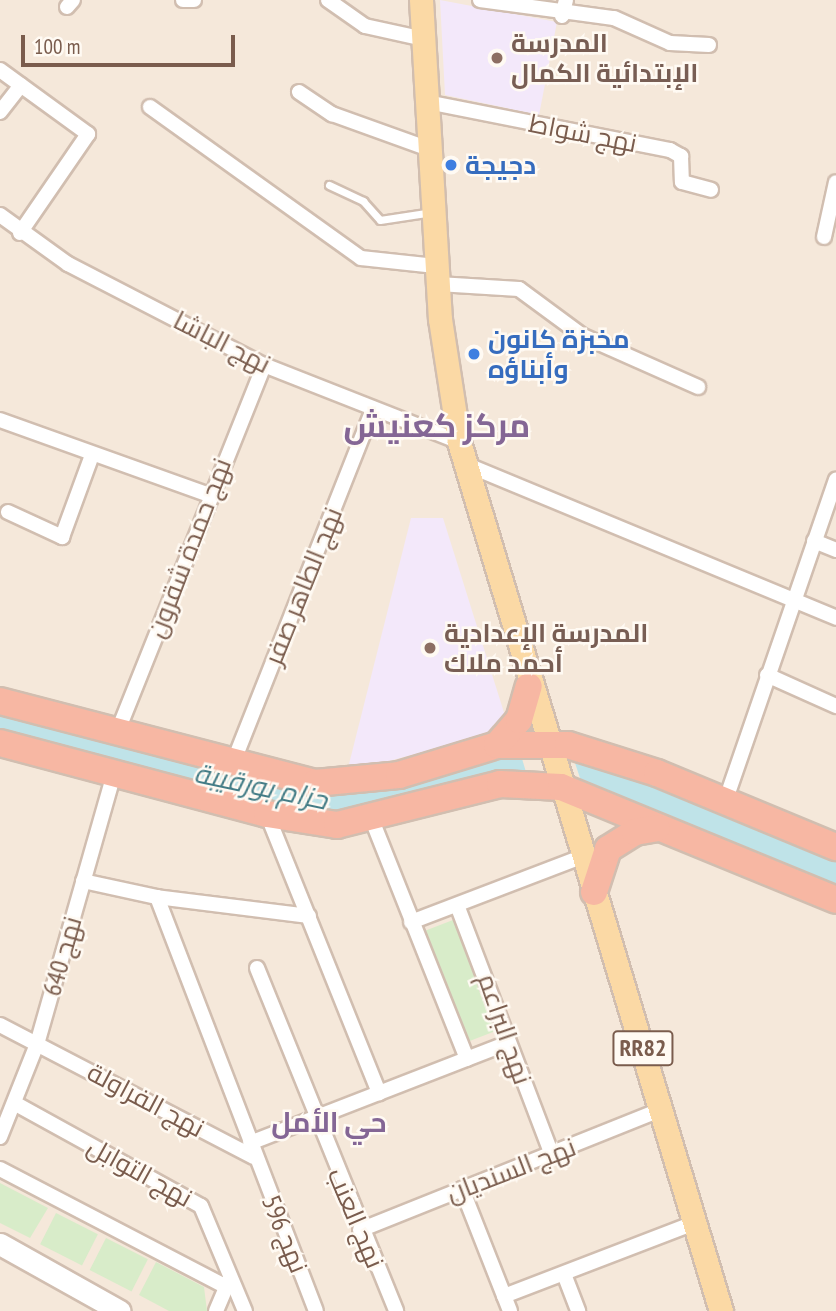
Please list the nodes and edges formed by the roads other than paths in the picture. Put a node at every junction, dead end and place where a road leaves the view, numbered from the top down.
1 (183, 0) edge
2 (194, 0) edge
3 (328, 0) edge
4 (421, 0) edge
5 (480, 0) edge
6 (566, 0) edge
7 (562, 16) junction
8 (424, 39) junction
9 (709, 45) dead end
10 (0, 70) edge
11 (21, 85) junction
12 (299, 92) dead end
13 (427, 102) junction
14 (150, 107) dead end
15 (0, 112) edge
16 (429, 149) junction
17 (836, 182) edge
18 (329, 185) dead end
19 (711, 190) dead end
20 (432, 212) junction
21 (1, 220) edge
22 (20, 233) junction
23 (824, 237) dead end
24 (437, 275) junction
25 (264, 365) junction
26 (698, 387) dead end
27 (373, 409) junction
28 (0, 420) edge
29 (462, 453) junction
30 (92, 455) junction
31 (836, 480) edge
32 (209, 495) junction
33 (8, 512) dead end
34 (814, 541) junction
35 (836, 550) edge
36 (792, 600) junction
37 (836, 618) edge
38 (767, 675) junction
39 (529, 685) junction
40 (0, 701) edge
41 (836, 706) edge
42 (117, 733) junction
43 (547, 742) junction
44 (0, 743) edge
45 (497, 745) junction
46 (233, 764) junction
47 (114, 772) junction
48 (561, 787) junction
49 (726, 802) junction
50 (267, 814) junction
51 (372, 820) junction
52 (657, 828) junction
53 (836, 848) edge
54 (584, 856) junction
55 (83, 881) junction
56 (593, 892) junction
57 (157, 897) junction
58 (836, 900) edge
59 (457, 905) junction
60 (309, 916) junction
61 (411, 922) junction
62 (257, 968) dead end
63 (0, 1025) edge
64 (508, 1042) junction
65 (37, 1044) junction
66 (467, 1059) junction
67 (379, 1093) junction
68 (16, 1104) junction
69 (662, 1109) junction
70 (314, 1119) junction
71 (0, 1137) edge
72 (252, 1150) junction
73 (552, 1155) junction
74 (0, 1169) edge
75 (462, 1189) junction
76 (694, 1223) junction
77 (360, 1230) junction
78 (0, 1244) edge
79 (564, 1274) junction
80 (229, 1282) junction
81 (504, 1296) junction
82 (120, 1311) edge
83 (216, 1311) edge
84 (245, 1311) edge
85 (316, 1311) edge
86 (396, 1311) edge
87 (510, 1311) edge
88 (578, 1311) edge
89 (721, 1311) edge

1 - 2 street
3 - 8 street
4 - 8 main road, RR82
5 - 7 street
6 - 7 street
7 - 9 street
8 - 13 main road, RR82
10 - 11 street
11 - 15 street
11 - 22 street
12 - 16 street
13 - 16 main road, RR82
13 - 19 street, نهج شواط
14 - 24 street
16 - 20 main road, RR82
17 - 23 street
18 - 20 lane
20 - 24 main road, RR82
21 - 22 street, نهج الباشا
22 - 25 street, نهج الباشا
24 - 26 street
24 - 29 main road, RR82
25 - 27 street, نهج الباشا
25 - 32 street, نهج حمدة شقرون
27 - 29 street, نهج الباشا
27 - 46 street, نهج الطاهر صفر
28 - 30 street
29 - 36 street, نهج الباشا
29 - 39 main road, RR82
30 - 32 street
30 - 33 street
31 - 34 street
32 - 42 street, نهج حمدة شقرون
34 - 35 street
34 - 36 street
36 - 37 street, نهج الباشا
36 - 38 street
38 - 41 street
38 - 49 street
39 - 43 main road, RR82
39 - 45 highway
40 - 42 highway
42 - 46 highway
43 - 45 highway
43 - 48 main road, RR82
43 - 49 highway
44 - 47 highway
45 - 46 highway
47 - 50 highway
47 - 55 street, نهج 640
48 - 51 highway
48 - 52 highway
48 - 54 main road, RR82
49 - 53 highway
50 - 51 highway
50 - 60 street
51 - 61 street
52 - 56 highway
52 - 58 highway
54 - 56 main road, RR82
54 - 59 street
55 - 57 street
55 - 65 street, نهج 640
56 - 69 main road, RR82
57 - 60 street
57 - 72 street, نهج 596
59 - 61 street
59 - 64 street, نهج البراعم
60 - 67 street
61 - 66 street
62 - 70 street, نهج العنب
63 - 65 street, نهج الفراولة
64 - 66 street
64 - 73 street, نهج البراعم
65 - 68 street, نهج 640
65 - 72 street, نهج الفراولة
66 - 67 street
67 - 70 street
68 - 71 street, نهج 640
68 - 80 street, نهج التوابل
69 - 73 street, نهج السنديان
69 - 76 main road, RR82
70 - 72 street
70 - 77 street, نهج العنب
72 - 85 street, نهج 596
73 - 75 street, نهج السنديان
74 - 80 street
75 - 77 street, نهج السنديان
75 - 81 street
76 - 79 street
76 - 89 main road, RR82
77 - 86 street, نهج العنب
78 - 82 street
79 - 81 street
79 - 88 street
80 - 83 street
80 - 84 street, نهج التوابل
81 - 87 street

